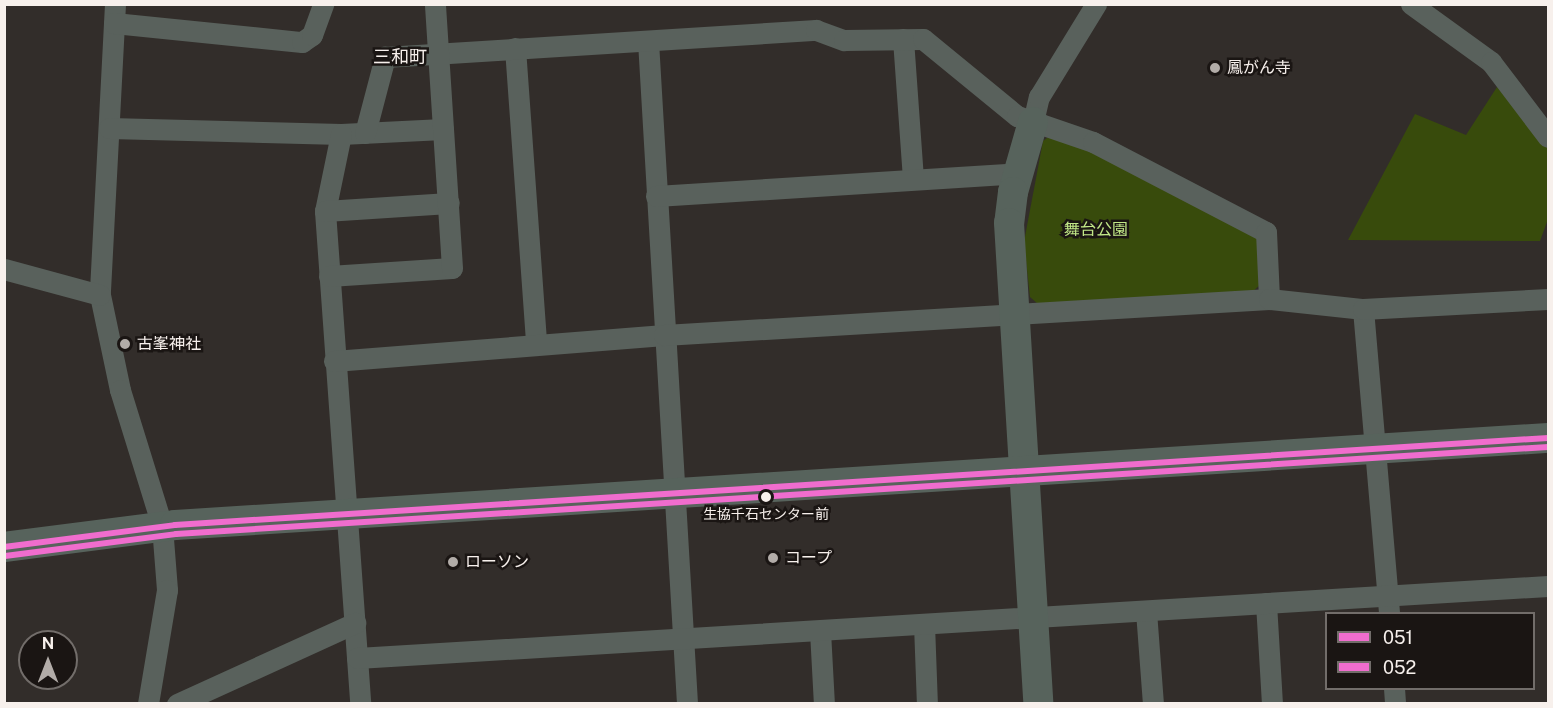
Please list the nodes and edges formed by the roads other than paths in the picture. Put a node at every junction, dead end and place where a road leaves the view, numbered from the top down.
1 (323, 4) edge
2 (435, 4) edge
3 (1096, 4) edge
4 (1411, 4) edge
5 (114, 14) edge
6 (903, 39) junction
7 (648, 41) junction
8 (515, 48) junction
9 (440, 54) junction
10 (1033, 122) junction
11 (109, 128) junction
12 (443, 129) junction
13 (365, 133) junction
14 (341, 134) junction
15 (1548, 137) edge
16 (1018, 173) junction
17 (913, 179) junction
18 (656, 196) junction
19 (449, 203) junction
20 (325, 211) junction
21 (4, 268) edge
22 (329, 276) junction
23 (100, 295) junction
24 (1269, 299) junction
25 (1548, 299) edge
26 (1363, 309) junction
27 (1014, 314) junction
28 (664, 335) junction
29 (536, 344) junction
30 (334, 361) junction
31 (1548, 438) edge
32 (1375, 449) junction
33 (1024, 471) junction
34 (677, 494) junction
35 (344, 517) junction
36 (162, 526) junction
37 (4, 547) edge
38 (1548, 586) edge
39 (1266, 603) junction
40 (1389, 605) edge
41 (1146, 611) junction
42 (1032, 618) junction
43 (355, 623) junction
44 (924, 624) junction
45 (820, 630) junction
46 (682, 639) junction
47 (357, 658) junction
48 (148, 704) edge
49 (177, 704) edge
50 (360, 704) edge
51 (687, 704) edge
52 (824, 704) edge
53 (927, 704) edge
54 (1038, 704) edge
55 (1153, 704) edge
56 (1272, 704) edge

1 - 5 street
2 - 9 street
3 - 10 street
4 - 15 street
5 - 11 street
6 - 7 street
6 - 10 street
6 - 17 street
7 - 8 street
7 - 18 street
8 - 9 street
8 - 29 street
9 - 12 street
9 - 13 street
10 - 16 street
10 - 24 street
11 - 14 street
11 - 23 street
12 - 13 street
12 - 19 street
13 - 14 street
14 - 20 street
16 - 17 street
16 - 27 street
17 - 18 street
18 - 28 street
19 - 20 street
19 - 22 street
20 - 22 street
21 - 23 street
22 - 30 street
23 - 36 street
24 - 26 street
24 - 27 street
25 - 26 street
26 - 32 street
27 - 28 street
27 - 33 street
28 - 29 street
28 - 34 street
29 - 30 street
30 - 35 street
31 - 32 street
32 - 33 street
32 - 40 street
33 - 34 street
33 - 42 street
34 - 35 street
34 - 46 street
35 - 36 street
35 - 43 street
36 - 37 street
36 - 48 street
38 - 40 street
39 - 40 street
39 - 41 street
39 - 56 street
41 - 42 street
41 - 55 street
42 - 44 street
42 - 54 street
43 - 47 street
43 - 49 street
44 - 45 street
44 - 53 street
45 - 46 street
45 - 52 street
46 - 47 street
46 - 51 street
47 - 50 street

